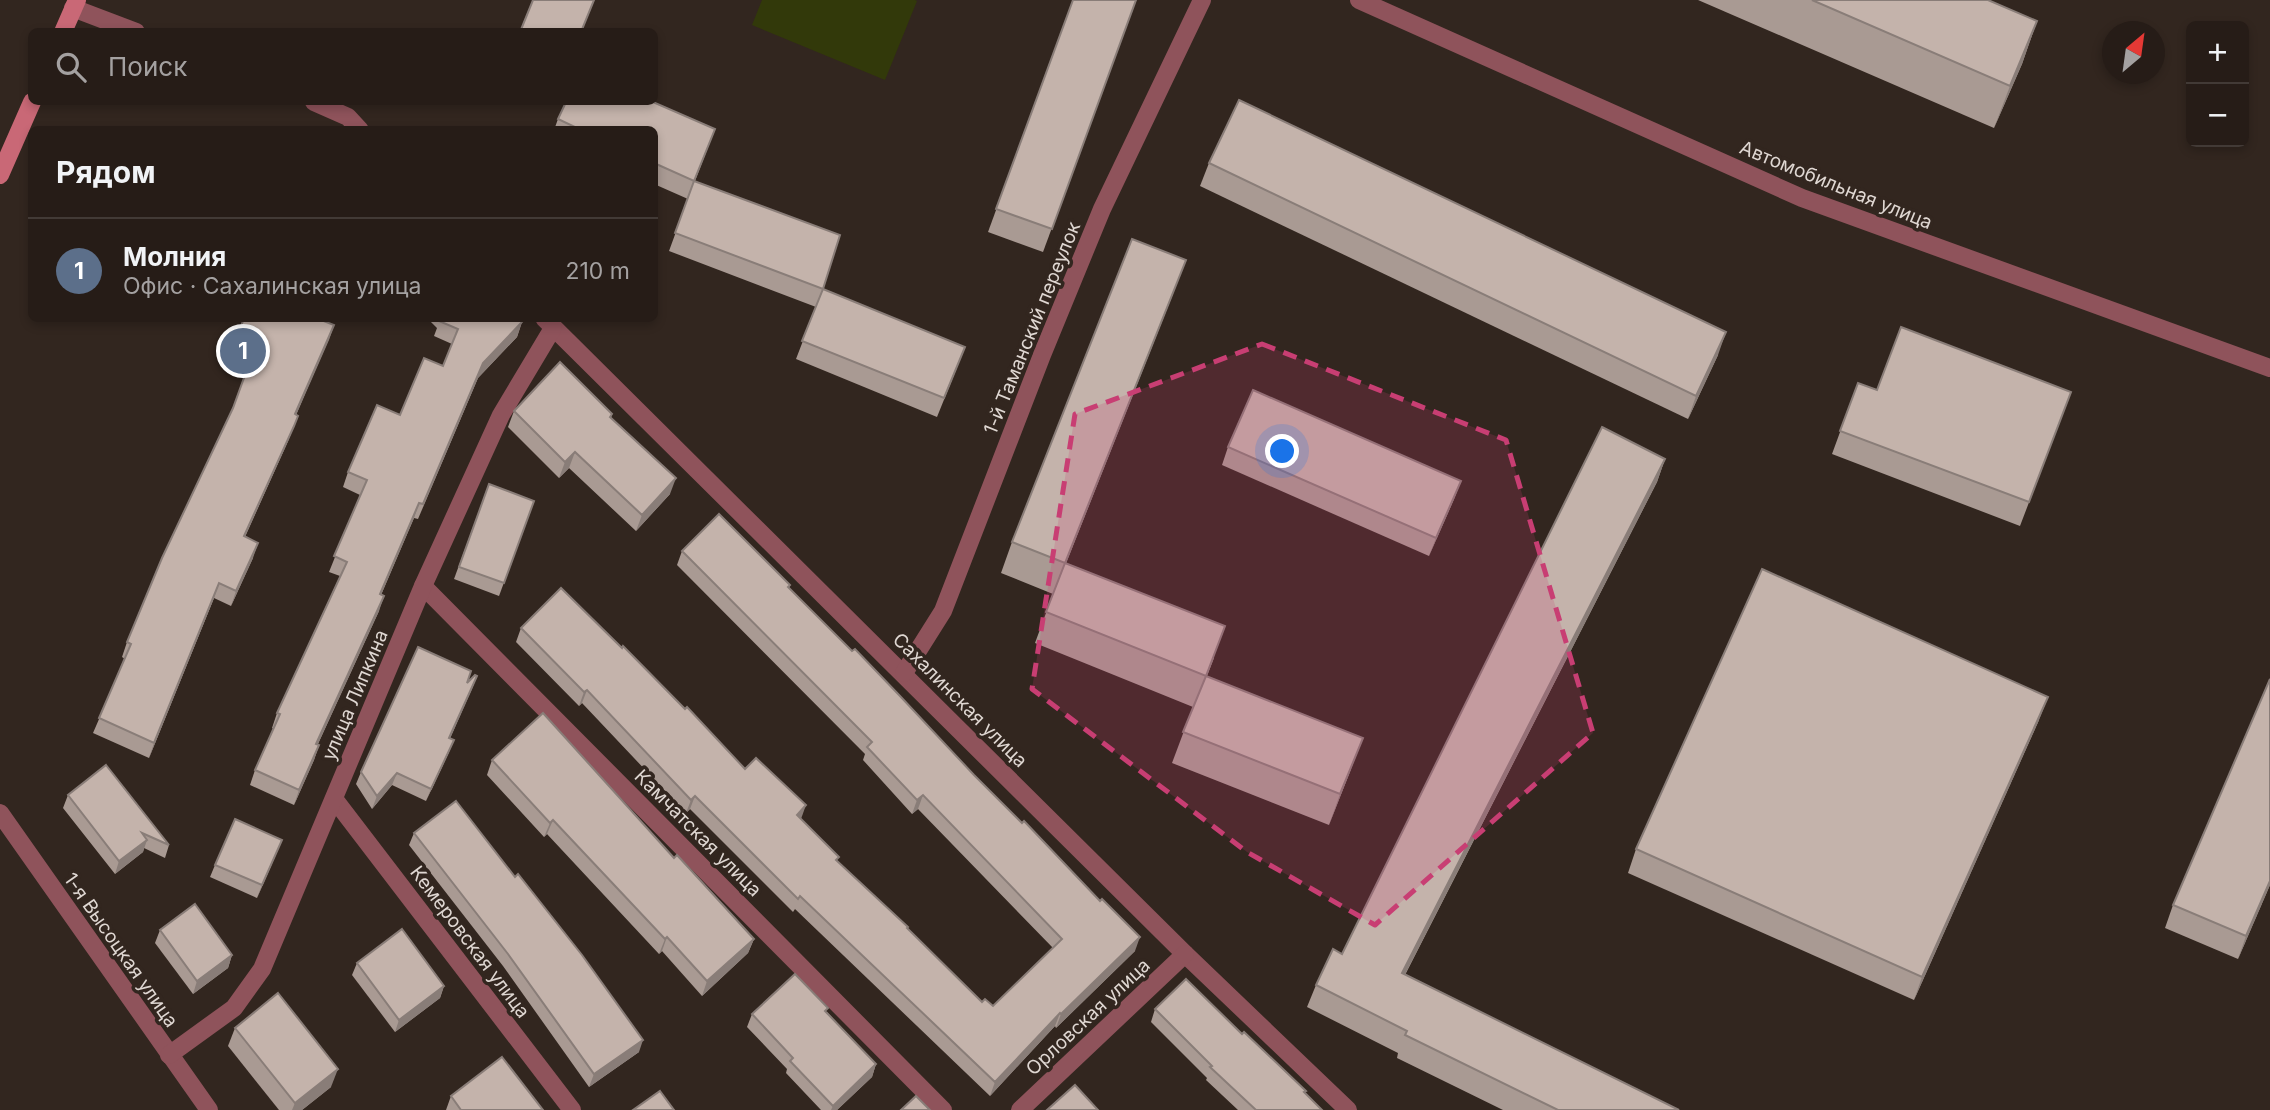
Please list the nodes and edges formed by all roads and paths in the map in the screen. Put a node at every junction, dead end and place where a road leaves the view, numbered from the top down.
1 (1202, 0) edge
2 (1359, 0) edge
3 (75, 4) edge
4 (65, 28) edge
5 (127, 28) edge
6 (31, 105) edge
7 (321, 105) edge
8 (356, 126) edge
9 (0, 175) edge
10 (549, 323) edge
11 (2270, 368) edge
12 (424, 586) junction
13 (904, 673) junction
14 (335, 800) junction
15 (0, 813) edge
16 (1185, 954) junction
17 (169, 1055) junction
18 (209, 1110) edge
19 (572, 1110) edge
20 (943, 1110) edge
21 (1020, 1110) edge
22 (1348, 1110) edge

1 - 13 street, 1-й Таманский переулок
2 - 11 street, Автомобильная улица
3 - 4 main road
3 - 5 street
6 - 9 main road
7 - 8 street
10 - 12 street, улица Липкина
10 - 13 street, Сахалинская улица
12 - 14 street, улица Липкина
12 - 20 street, Камчатская улица
13 - 16 street, Сахалинская улица
14 - 17 street, улица Липкина
14 - 19 street, Кемеровская улица
15 - 17 street, 1-я Высоцкая улица
16 - 21 street, Орловская улица
16 - 22 street, Сахалинская улица
17 - 18 street, 1-я Высоцкая улица

